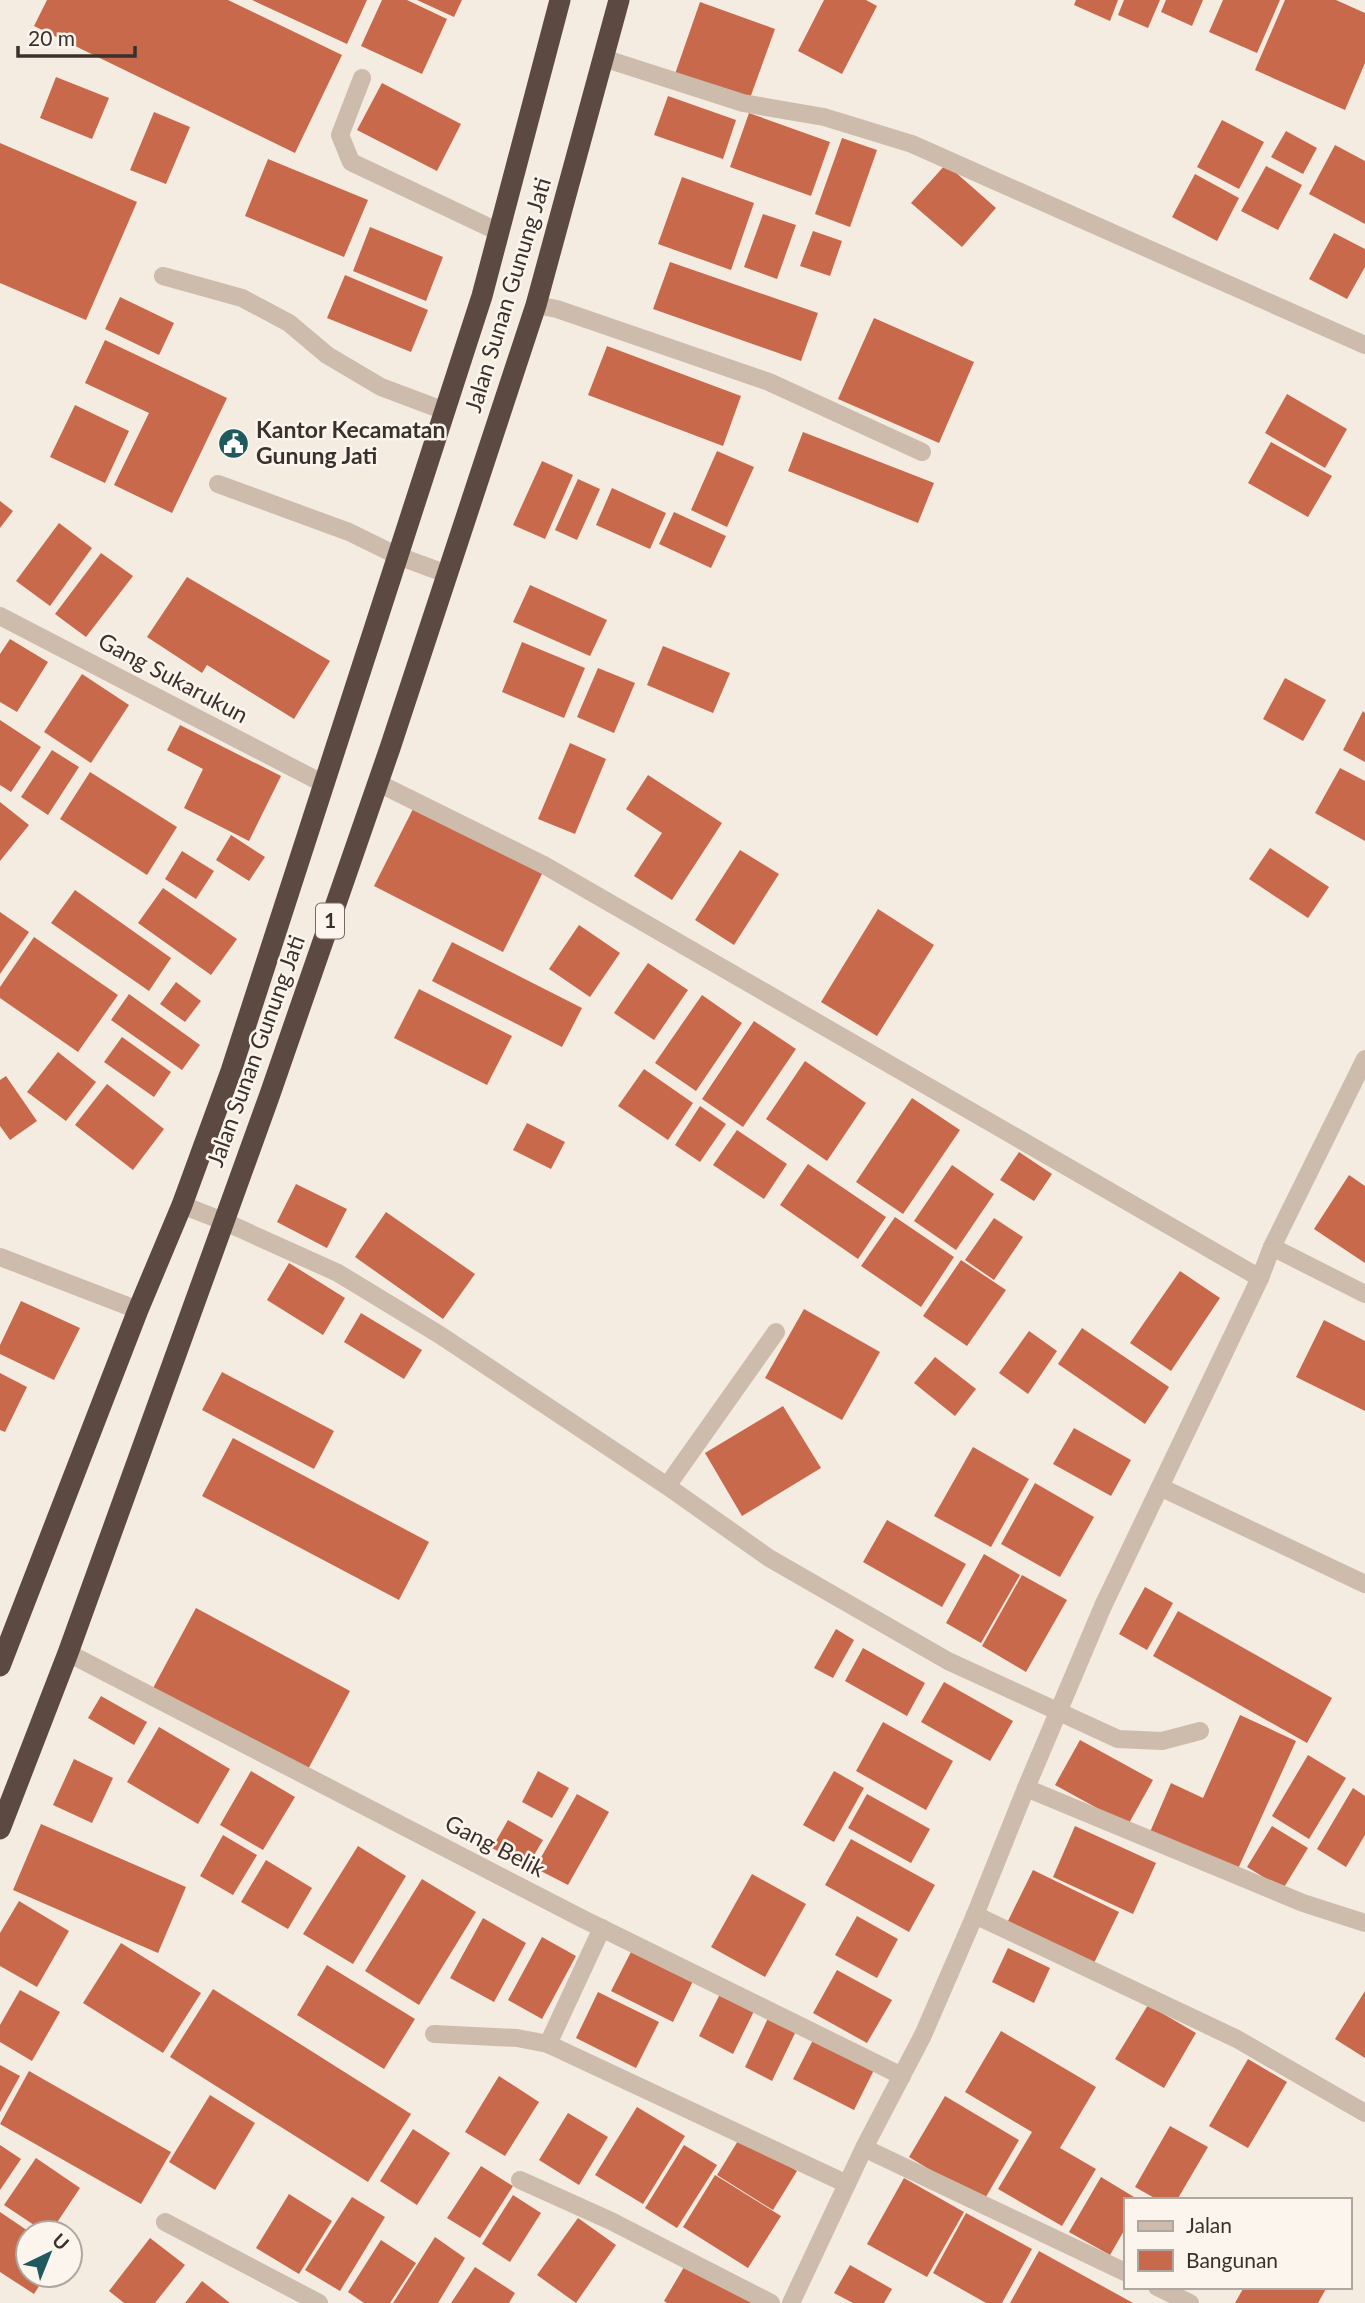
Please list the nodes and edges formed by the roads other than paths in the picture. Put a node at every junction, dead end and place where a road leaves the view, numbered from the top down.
1 (560, 0) edge
2 (619, 0) edge
3 (603, 58) junction
4 (362, 78) dead end
5 (499, 232) junction
6 (163, 276) dead end
7 (536, 305) junction
8 (1365, 345) edge
9 (445, 411) junction
10 (922, 452) dead end
11 (218, 484) dead end
12 (398, 556) junction
13 (447, 574) junction
14 (0, 616) edge
15 (378, 783) junction
16 (324, 785) junction
17 (1364, 1064) edge
18 (182, 1205) junction
19 (223, 1221) junction
20 (1272, 1247) junction
21 (0, 1257) edge
22 (1260, 1278) junction
23 (1365, 1294) edge
24 (138, 1310) junction
25 (776, 1332) dead end
26 (667, 1486) junction
27 (1160, 1487) junction
28 (1365, 1584) edge
29 (68, 1653) junction
30 (0, 1666) edge
31 (1058, 1712) junction
32 (1200, 1731) dead end
33 (1026, 1788) junction
34 (0, 1829) edge
35 (975, 1915) junction
36 (1365, 1923) edge
37 (602, 1928) junction
38 (434, 2034) dead end
39 (548, 2045) junction
40 (902, 2076) junction
41 (1365, 2113) edge
42 (864, 2148) junction
43 (520, 2180) dead end
44 (847, 2184) junction
45 (165, 2222) dead end
46 (1124, 2272) edge
47 (1161, 2289) edge
48 (319, 2303) edge
49 (771, 2303) edge
50 (791, 2303) edge
51 (1190, 2303) edge

1 - 5 highway, 1
2 - 3 highway, Jalan Sunan Gunung Jati / 1
3 - 7 highway, Jalan Sunan Gunung Jati / 1
3 - 8 street
4 - 5 street
5 - 9 highway, 1
6 - 9 street
7 - 10 street
7 - 13 highway, Jalan Sunan Gunung Jati / 1
9 - 12 highway, 1
11 - 12 street
12 - 13 street
12 - 16 highway, 1
13 - 15 highway, Jalan Sunan Gunung Jati / 1
14 - 16 street, Gang Sukarukun
15 - 19 highway, Jalan Sunan Gunung Jati / 1
15 - 22 street
16 - 18 highway, 1
17 - 20 street
18 - 19 street
18 - 24 highway, 1
19 - 26 street
19 - 29 highway, Jalan Sunan Gunung Jati / 1
20 - 22 street
20 - 23 street
21 - 24 street
22 - 27 street
24 - 30 highway, 1
25 - 26 street
26 - 31 street
27 - 28 street
27 - 31 street
29 - 34 highway, Jalan Sunan Gunung Jati / 1
29 - 37 street, Gang Belik
31 - 32 street
31 - 33 street
33 - 35 street
33 - 36 street
35 - 40 street
35 - 41 street
37 - 39 street
37 - 40 street, Gang Belik
38 - 39 street
39 - 44 street
40 - 42 street
42 - 44 street
42 - 46 street
43 - 49 street
44 - 50 street
45 - 48 street
47 - 51 street

